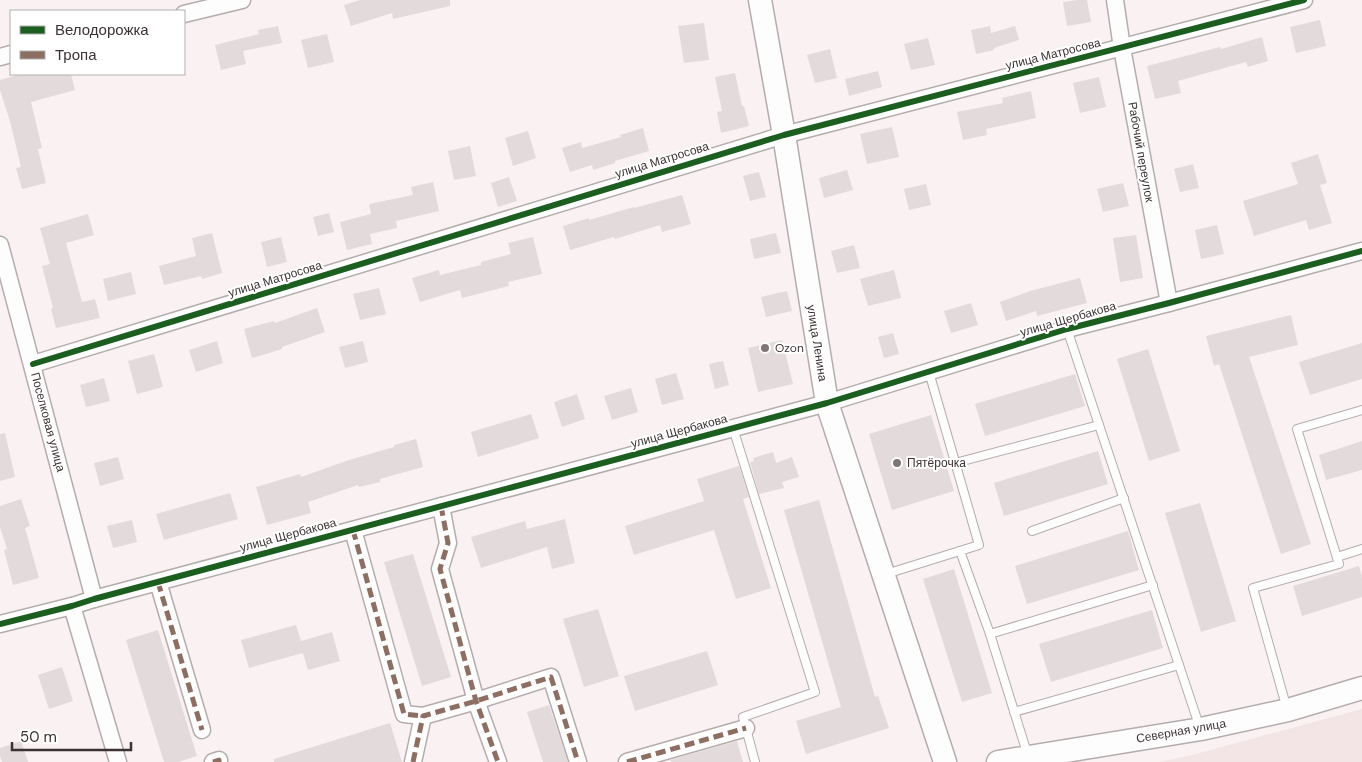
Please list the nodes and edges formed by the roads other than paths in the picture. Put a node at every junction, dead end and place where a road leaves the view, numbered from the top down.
1 (242, 0) edge
2 (760, 0) edge
3 (1115, 0) edge
4 (1304, 0) edge
5 (185, 14) edge
6 (1122, 48) junction
7 (784, 135) junction
8 (0, 245) edge
9 (1362, 251) edge
10 (1169, 303) junction
11 (1068, 329) junction
12 (33, 364) junction
13 (929, 372) junction
14 (827, 403) junction
15 (1362, 410) edge
16 (1099, 425) junction
17 (734, 428) junction
18 (956, 464) junction
19 (1124, 498) junction
20 (441, 506) junction
21 (354, 530) junction
22 (1032, 531) dead end
23 (1362, 549) edge
24 (960, 551) junction
25 (1337, 557) junction
26 (884, 575) junction
27 (158, 582) junction
28 (1153, 585) junction
29 (94, 599) junction
30 (72, 606) junction
31 (0, 624) edge
32 (990, 634) junction
33 (1179, 665) junction
34 (1362, 688) edge
35 (476, 701) junction
36 (1288, 710) junction
37 (1014, 712) junction
38 (423, 716) junction
39 (746, 728) junction
40 (1201, 729) junction
41 (202, 730) dead end
42 (1029, 757) junction
43 (118, 762) edge
44 (213, 762) edge
45 (219, 762) edge
46 (413, 762) edge
47 (498, 762) edge
48 (578, 762) edge
49 (627, 762) edge
50 (755, 762) edge
51 (945, 762) edge
52 (998, 762) edge

1 - 5 street
2 - 7 street, улица Ленина
3 - 6 street, Рабочий переулок
4 - 6 street, улица Матросова
6 - 7 street, улица Матросова
6 - 10 street, Рабочий переулок
7 - 12 street, улица Матросова
7 - 14 street, улица Ленина
8 - 12 street, Поселковая улица
9 - 10 street, улица Щербакова
10 - 11 street, улица Щербакова
11 - 13 street, улица Щербакова
11 - 16 lane
12 - 29 street, Поселковая улица
13 - 14 street, улица Щербакова
13 - 18 lane
14 - 17 street, улица Щербакова
14 - 26 street, улица Ленина
15 - 25 lane
16 - 18 lane
16 - 19 lane
17 - 20 street, улица Щербакова
17 - 39 lane
18 - 24 lane
19 - 22 lane
19 - 28 lane
20 - 21 street, улица Щербакова
20 - 35 street
21 - 27 street, улица Щербакова
21 - 38 street
23 - 25 lane
24 - 26 lane
24 - 32 lane
25 - 36 lane
26 - 51 street, улица Ленина
27 - 29 street, улица Щербакова
27 - 41 street
28 - 32 lane
28 - 33 lane
29 - 30 street, улица Щербакова
30 - 31 street, улица Щербакова
30 - 43 street
32 - 37 lane
33 - 37 lane
33 - 40 lane
34 - 36 street, Северная улица
35 - 38 street
35 - 47 street
35 - 48 street
36 - 40 street, Северная улица
37 - 42 lane
38 - 46 street
39 - 49 street
39 - 50 lane
40 - 42 street, Северная улица
42 - 52 street, Северная улица
44 - 45 street

